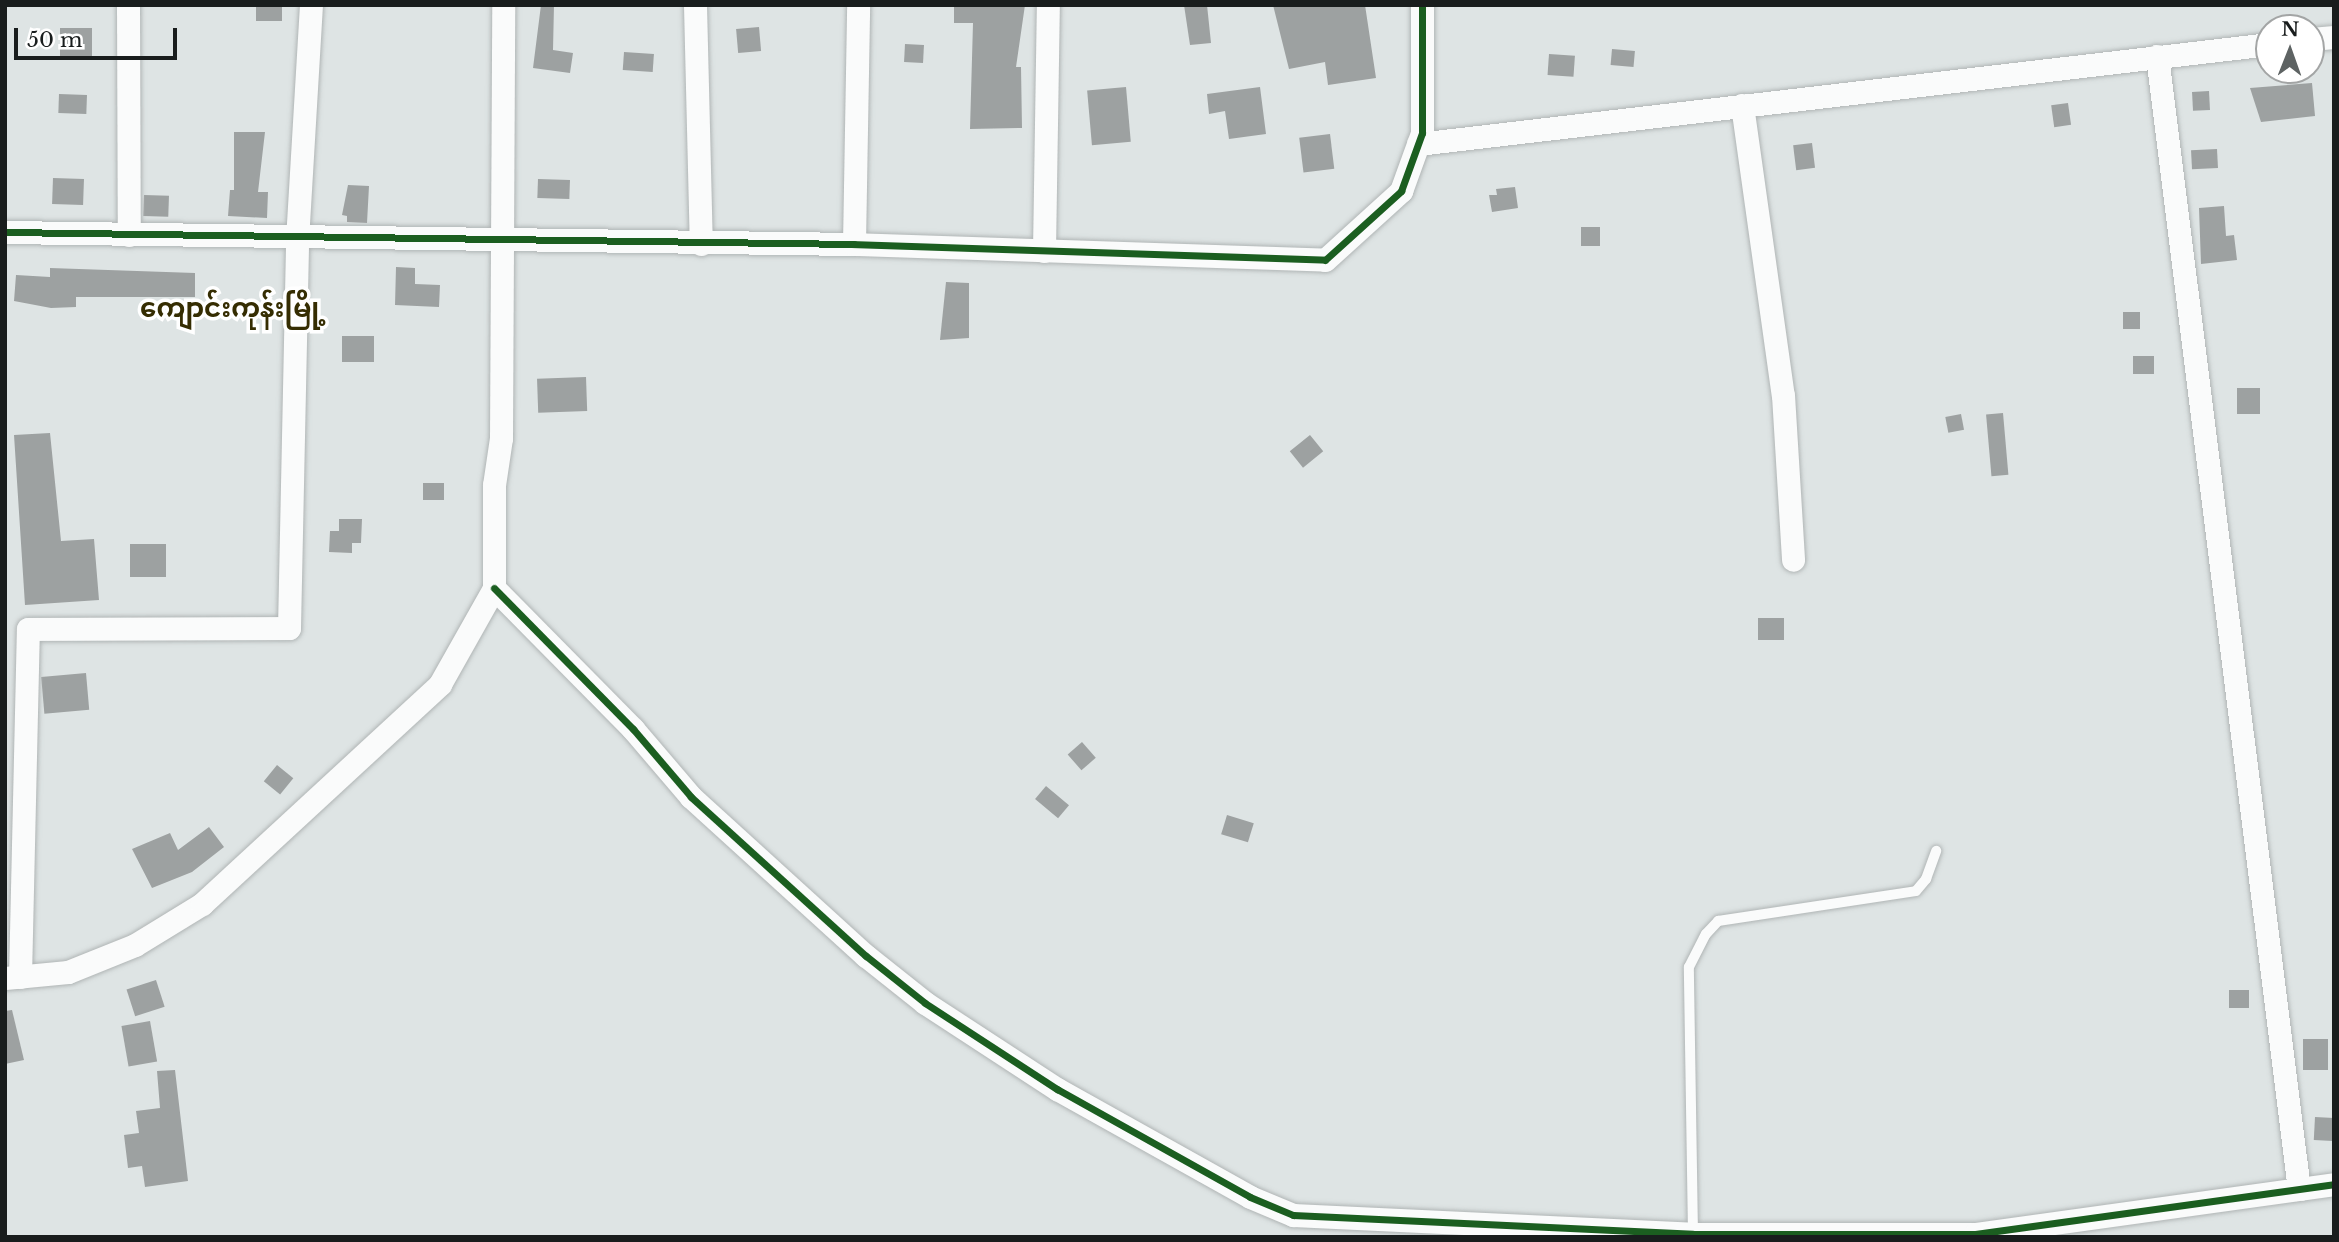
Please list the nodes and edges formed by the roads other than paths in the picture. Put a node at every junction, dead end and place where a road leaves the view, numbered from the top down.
1 (128, 5) edge
2 (311, 5) edge
3 (503, 5) edge
4 (695, 5) edge
5 (858, 5) edge
6 (1048, 5) edge
7 (1422, 5) edge
8 (2255, 46) edge
9 (2157, 56) junction
10 (1742, 105) junction
11 (1418, 144) junction
12 (5, 232) edge
13 (130, 235) junction
14 (297, 240) junction
15 (500, 242) junction
16 (701, 244) junction
17 (853, 244) junction
18 (1044, 251) junction
19 (1793, 560) dead end
20 (494, 588) junction
21 (1936, 851) dead end
22 (13, 978) edge
23 (2334, 1184) edge
24 (2299, 1189) junction
25 (1693, 1234) junction

1 - 13 street
2 - 14 street
3 - 15 street
4 - 16 street
5 - 17 street
6 - 18 street
7 - 11 street
8 - 9 street
9 - 10 street
9 - 24 street
10 - 11 street
10 - 19 street
11 - 18 street
12 - 13 street
13 - 14 street
14 - 15 street
14 - 22 street
15 - 16 street
15 - 20 street
16 - 17 street
17 - 18 street
20 - 22 street
20 - 25 street
21 - 25 lane
23 - 24 street
24 - 25 street

